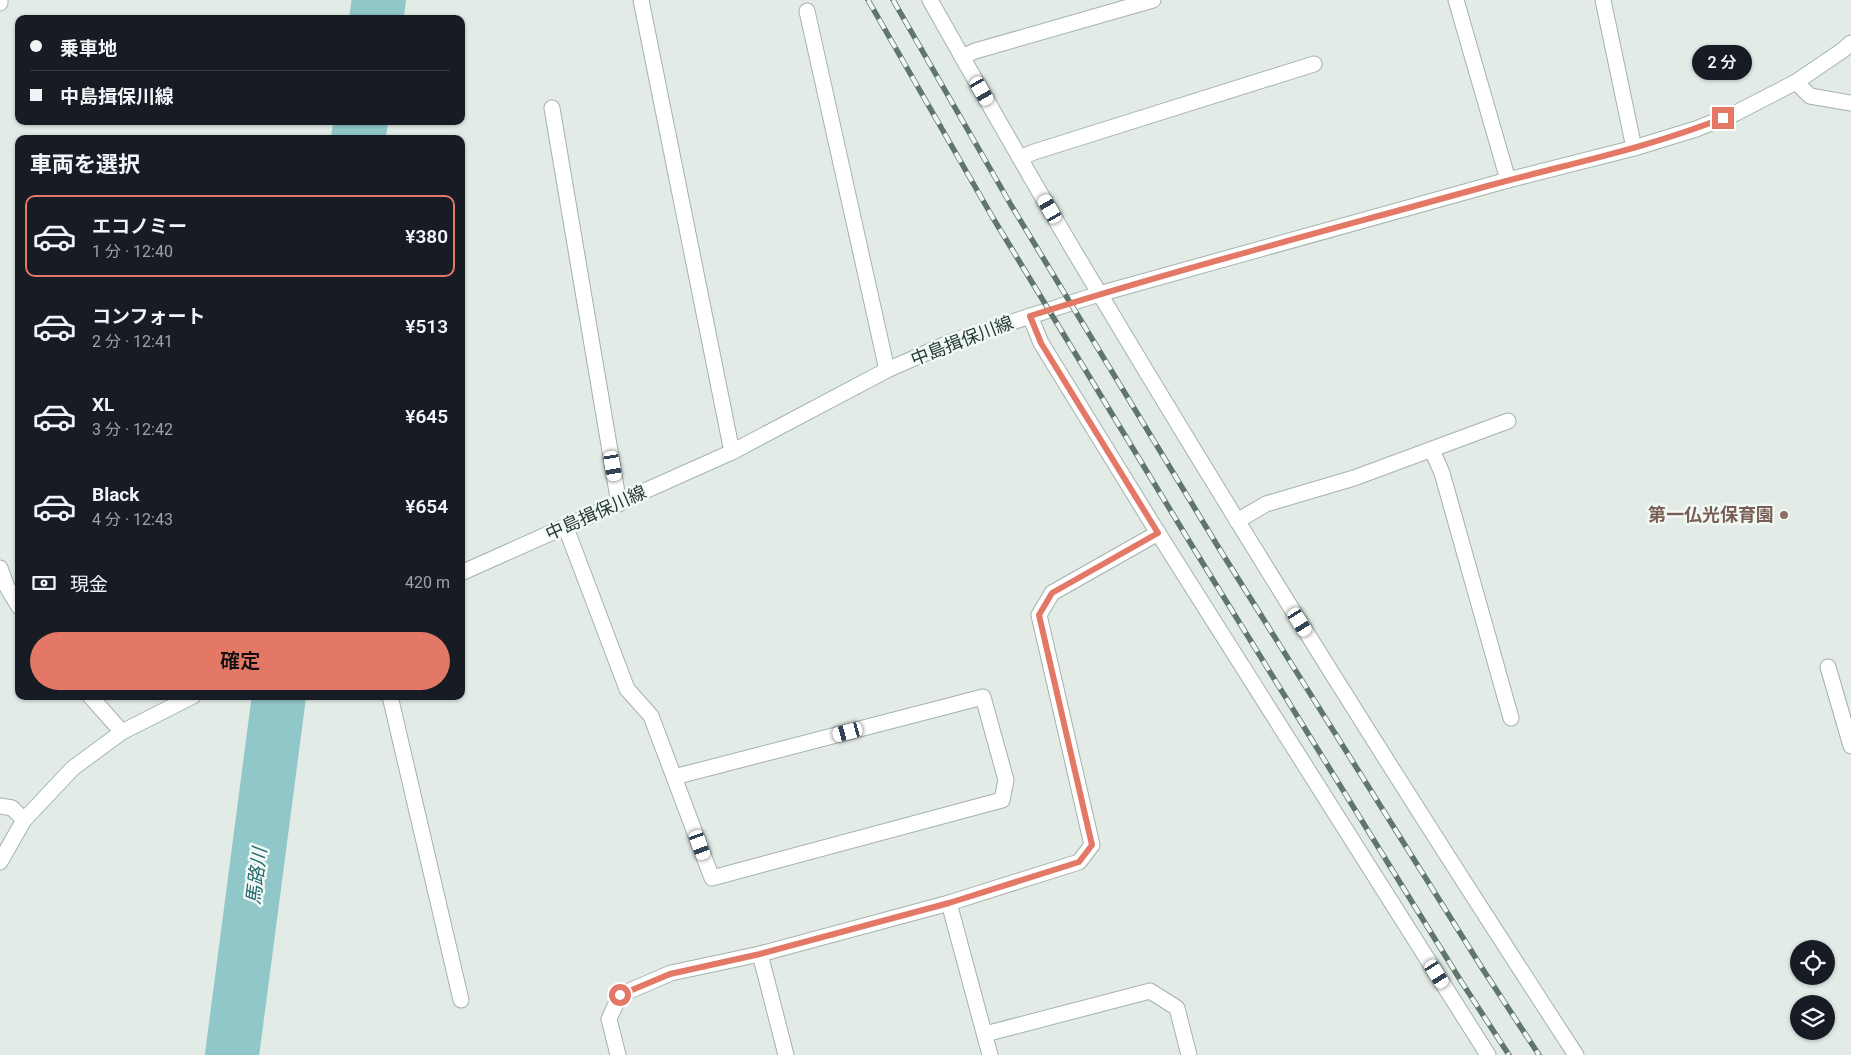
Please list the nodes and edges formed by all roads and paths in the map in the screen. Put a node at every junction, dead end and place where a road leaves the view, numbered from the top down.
1 (641, 0) edge
2 (930, 0) edge
3 (1154, 0) edge
4 (1456, 0) edge
5 (1603, 0) edge
6 (807, 11) dead end
7 (1851, 42) edge
8 (962, 57) junction
9 (1314, 64) dead end
10 (1796, 82) junction
11 (1851, 103) edge
12 (552, 108) dead end
13 (1634, 148) junction
14 (1020, 158) junction
15 (1508, 180) junction
16 (1099, 294) junction
17 (1030, 316) junction
18 (887, 370) junction
19 (1508, 421) dead end
20 (1432, 450) junction
21 (732, 452) junction
22 (619, 504) junction
23 (1237, 521) junction
24 (566, 528) junction
25 (1158, 533) junction
26 (0, 568) edge
27 (465, 571) edge
28 (4, 589) edge
29 (15, 601) edge
30 (1828, 667) dead end
31 (94, 700) edge
32 (185, 700) edge
33 (391, 700) edge
34 (1511, 718) dead end
35 (122, 732) junction
36 (1851, 746) edge
37 (674, 778) junction
38 (0, 806) edge
39 (24, 820) junction
40 (0, 862) edge
41 (949, 903) junction
42 (760, 954) junction
43 (461, 1000) dead end
44 (985, 1034) junction
45 (618, 1055) edge
46 (786, 1055) edge
47 (990, 1055) edge
48 (1189, 1055) edge
49 (1488, 1055) edge
50 (1576, 1055) edge

1 - 21 street
2 - 8 street
3 - 8 street
4 - 15 street
5 - 13 street
6 - 18 street
7 - 10 street, 中島揖保川線
8 - 14 street
9 - 14 street
10 - 11 street
10 - 13 street, 中島揖保川線
12 - 22 street
13 - 15 street, 中島揖保川線
14 - 16 street
15 - 16 street, 中島揖保川線
16 - 17 street, 中島揖保川線
16 - 23 street
17 - 18 street, 中島揖保川線
17 - 25 street
18 - 21 street, 中島揖保川線
19 - 20 street
20 - 23 street
20 - 34 street
21 - 22 street, 中島揖保川線
22 - 24 street, 中島揖保川線
23 - 50 street
24 - 27 street, 中島揖保川線
24 - 37 street
25 - 41 street
25 - 49 street
26 - 28 street
28 - 29 street
30 - 36 street
31 - 35 street
32 - 35 street
33 - 43 street
35 - 39 street
37 - 37 street
38 - 39 street
39 - 40 street
41 - 42 street
41 - 44 street
42 - 45 street
42 - 46 street
44 - 47 street
44 - 48 street

